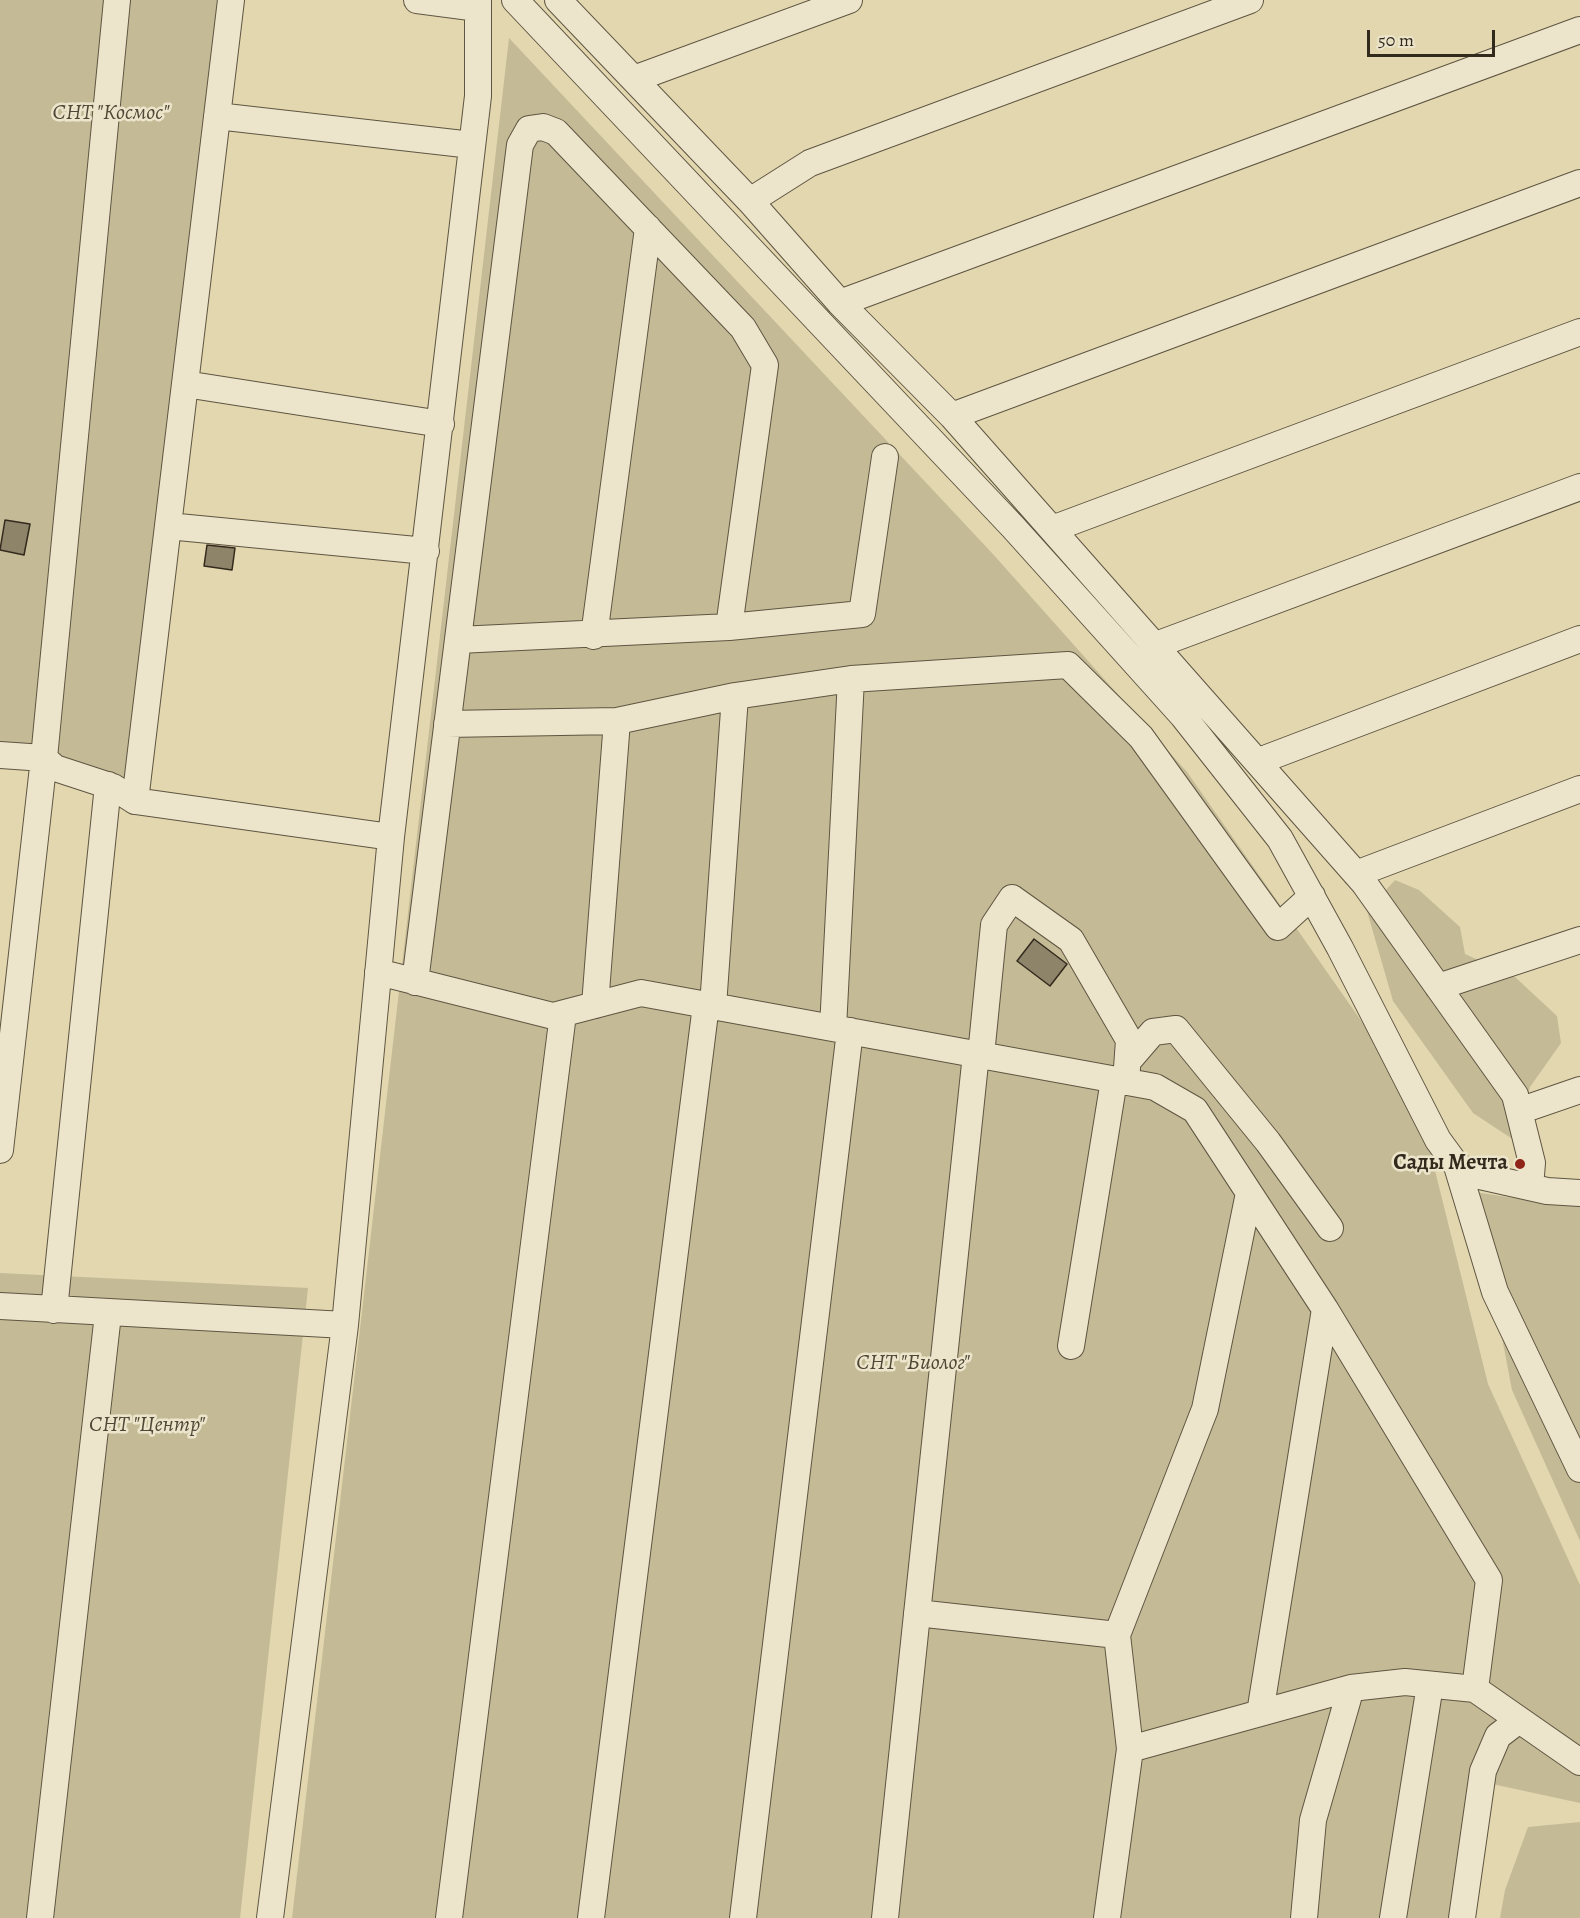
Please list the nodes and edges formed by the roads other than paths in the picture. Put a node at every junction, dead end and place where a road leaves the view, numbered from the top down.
1 (117, 0) edge
2 (231, 0) edge
3 (417, 0) edge
4 (561, 0) edge
5 (849, 0) edge
6 (1250, 0) edge
7 (519, 1) edge
8 (478, 4) edge
9 (1580, 30) edge
10 (634, 79) junction
11 (218, 116) junction
12 (472, 145) junction
13 (1580, 183) edge
14 (750, 201) junction
15 (648, 228) junction
16 (840, 303) junction
17 (1580, 332) edge
18 (185, 384) junction
19 (952, 416) junction
20 (441, 424) junction
21 (885, 457) dead end
22 (1580, 487) edge
23 (168, 526) junction
24 (1053, 529) junction
25 (426, 551) junction
26 (729, 627) junction
27 (594, 636) junction
28 (1580, 639) edge
29 (458, 640) junction
30 (1156, 645) junction
31 (850, 679) junction
32 (735, 696) junction
33 (616, 721) junction
34 (447, 724) junction
35 (0, 755) edge
36 (44, 758) junction
37 (1259, 761) junction
38 (108, 785) junction
39 (1580, 789) edge
40 (135, 801) junction
41 (391, 837) junction
42 (1356, 874) junction
43 (1312, 896) junction
44 (1580, 940) edge
45 (378, 972) junction
46 (415, 982) junction
47 (1438, 987) junction
48 (595, 1005) junction
49 (710, 1006) junction
50 (563, 1014) junction
51 (842, 1030) junction
52 (979, 1055) junction
53 (1123, 1074) junction
54 (1580, 1090) edge
55 (1519, 1111) junction
56 (0, 1150) edge
57 (1457, 1166) junction
58 (1530, 1187) junction
59 (1249, 1192) junction
60 (1580, 1193) edge
61 (1330, 1228) dead end
62 (0, 1306) edge
63 (1325, 1309) junction
64 (54, 1310) junction
65 (108, 1314) junction
66 (345, 1325) junction
67 (1071, 1346) dead end
68 (1580, 1469) edge
69 (917, 1613) junction
70 (1117, 1635) junction
71 (1430, 1684) junction
72 (1351, 1688) junction
73 (1475, 1689) junction
74 (1260, 1713) junction
75 (1519, 1720) junction
76 (1130, 1749) junction
77 (1580, 1762) edge
78 (40, 1918) edge
79 (270, 1918) edge
80 (449, 1918) edge
81 (591, 1918) edge
82 (742, 1918) edge
83 (885, 1918) edge
84 (1107, 1918) edge
85 (1304, 1918) edge
86 (1393, 1918) edge
87 (1462, 1918) edge

1 - 36 street
2 - 11 street
3 - 8 street
4 - 10 street
5 - 10 street
6 - 14 street
7 - 43 street
8 - 12 street
9 - 16 street
10 - 14 street
11 - 12 street
11 - 18 street
12 - 20 street
13 - 19 street
14 - 16 street
15 - 26 street
15 - 27 street
15 - 29 street
16 - 19 street
17 - 24 street
18 - 20 street
18 - 23 street
19 - 24 street
20 - 25 street
21 - 26 street
22 - 30 street
23 - 25 street
23 - 40 street
24 - 30 street
25 - 41 street
26 - 27 street
27 - 29 street
28 - 37 street
29 - 34 street
30 - 37 street
31 - 32 street
31 - 43 street
31 - 51 street
32 - 33 street
32 - 49 street
33 - 34 street
33 - 48 street
34 - 46 street
35 - 36 street
36 - 38 street
36 - 56 street
37 - 42 street
38 - 40 street
38 - 64 street
39 - 42 street
40 - 41 street
41 - 45 street
42 - 47 street
43 - 57 street
44 - 47 street
45 - 46 street
45 - 66 street
46 - 50 street
47 - 55 street
48 - 49 street
48 - 50 street
49 - 51 street
49 - 81 street
50 - 80 street
51 - 52 street
51 - 82 street
52 - 53 street
52 - 53 street
52 - 69 street
53 - 59 street
53 - 61 street
53 - 67 street
54 - 55 street
55 - 58 street
57 - 58 street
57 - 68 street
58 - 60 street
59 - 63 street
59 - 70 street
62 - 64 street
63 - 73 street
63 - 74 street
64 - 65 street
65 - 66 street
65 - 78 street
66 - 79 street
69 - 70 street
69 - 83 street
70 - 76 street
71 - 72 street
71 - 73 street
71 - 86 street
72 - 74 street
72 - 85 street
73 - 75 street
74 - 76 street
75 - 77 street
75 - 87 street
76 - 84 street

